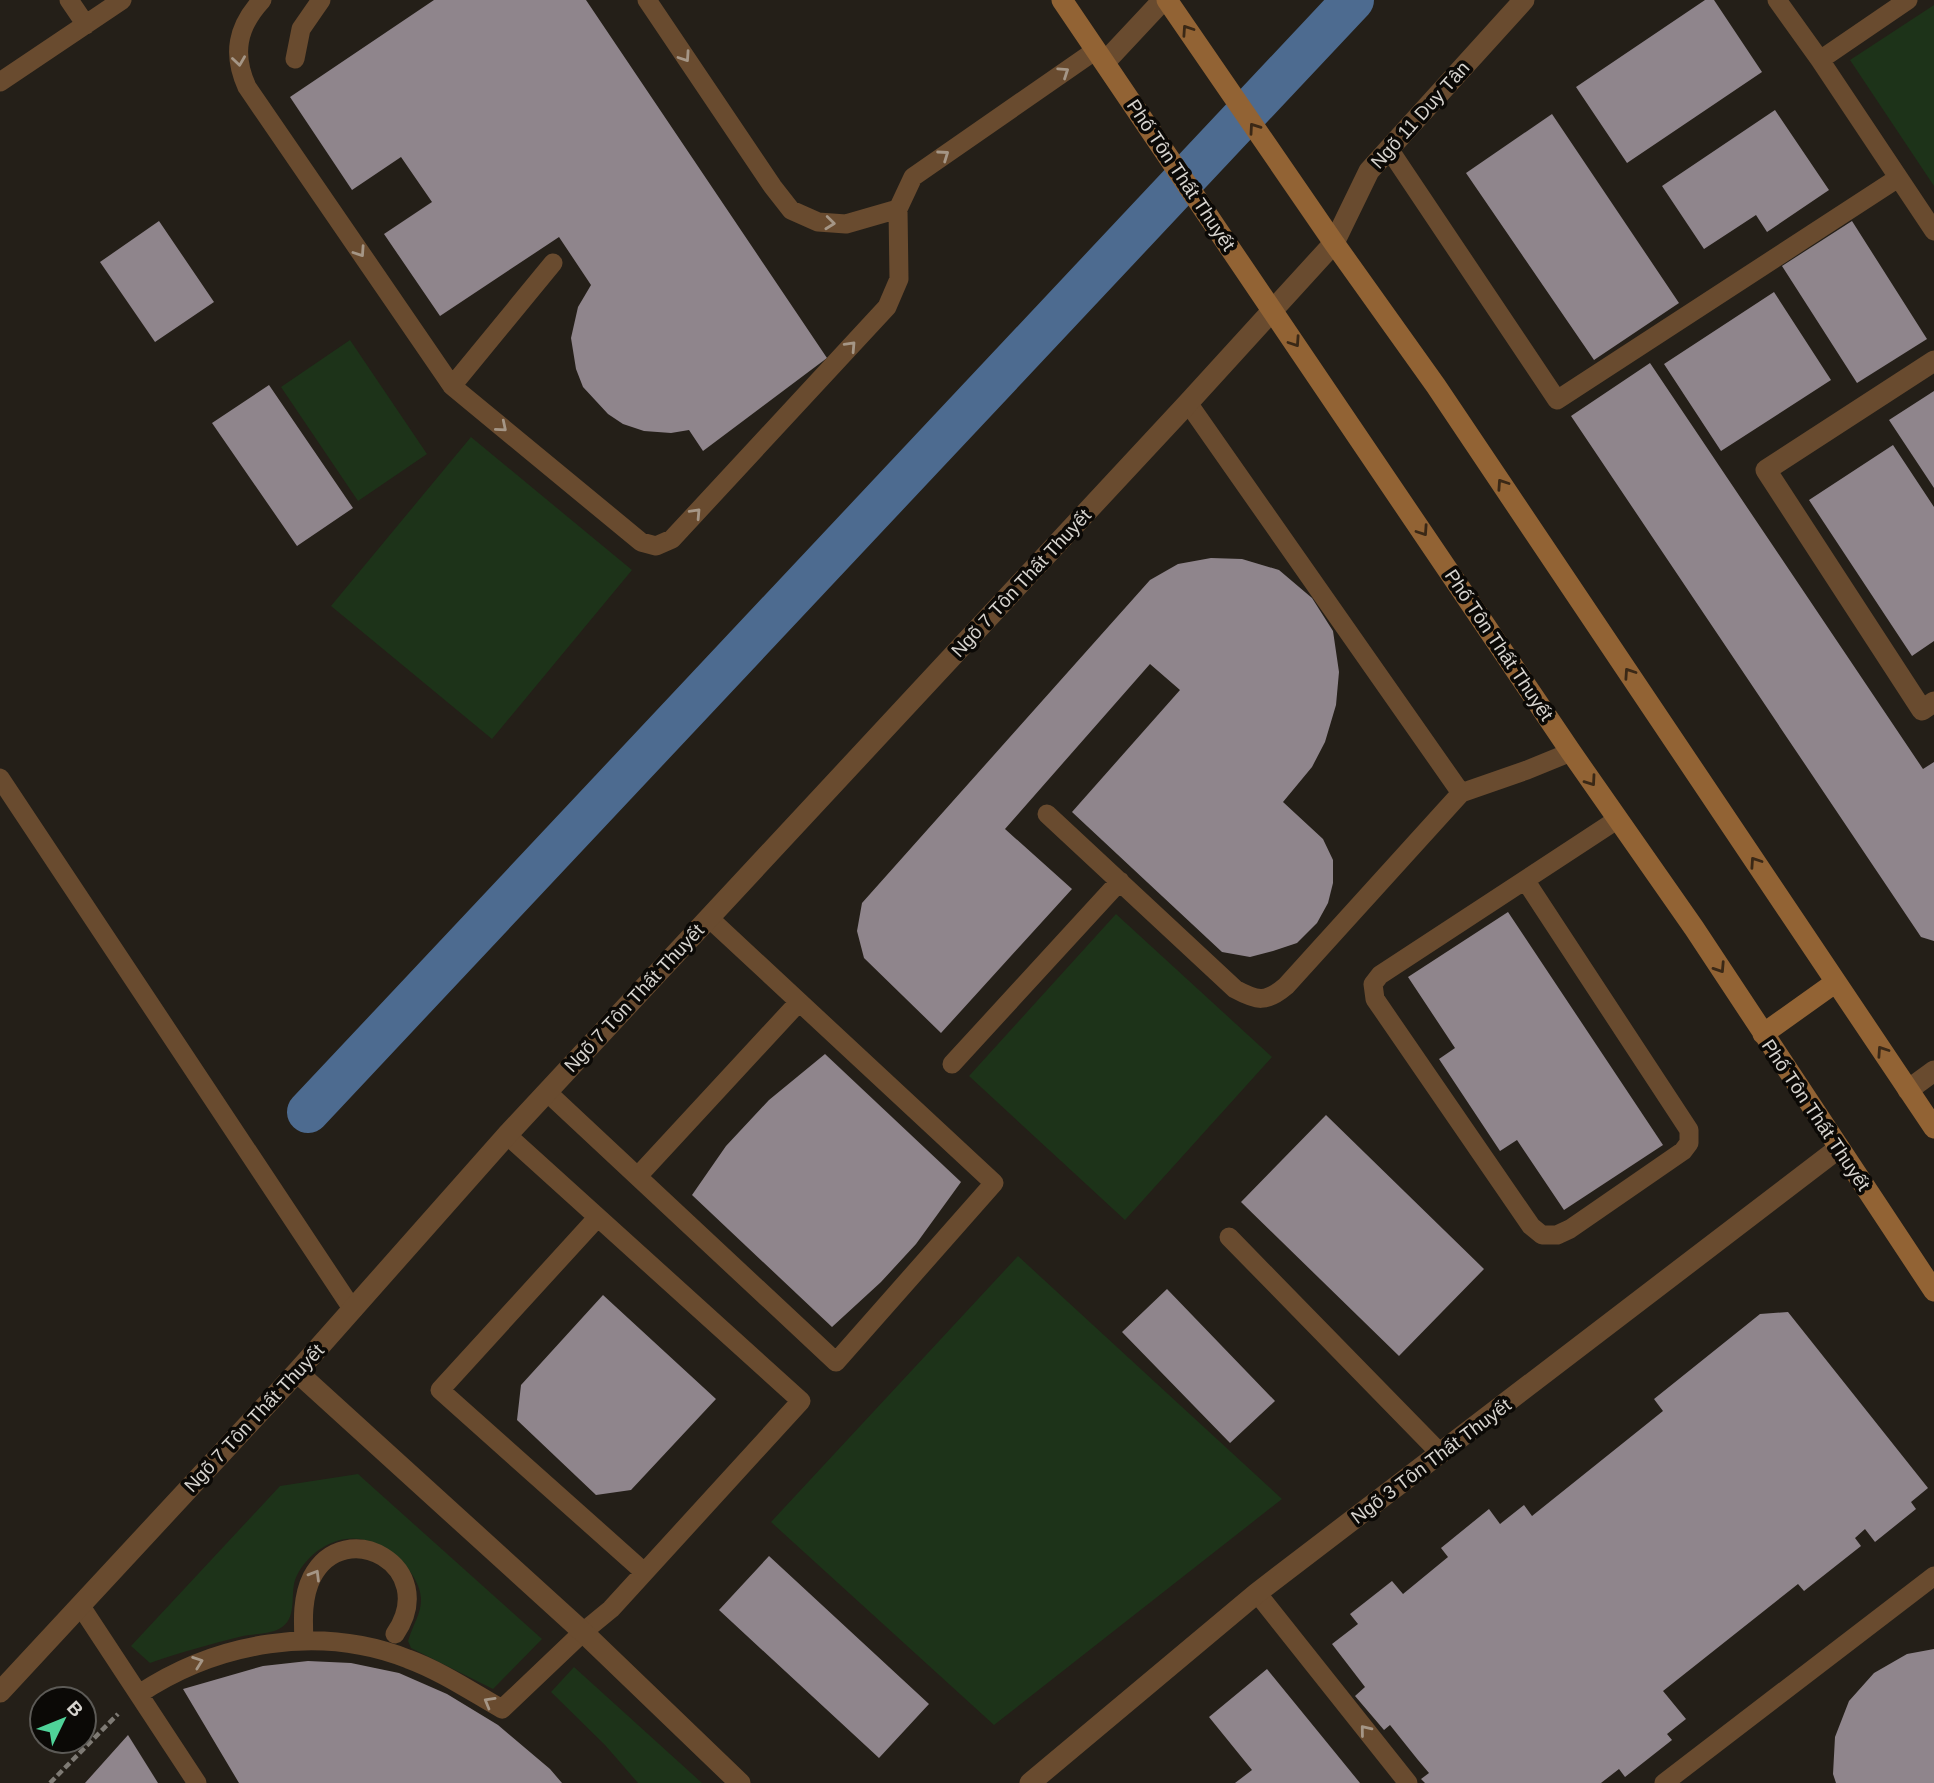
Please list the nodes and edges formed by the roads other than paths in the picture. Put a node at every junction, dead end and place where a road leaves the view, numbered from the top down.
1 (69, 0) edge
2 (122, 0) edge
3 (262, 0) edge
4 (321, 0) edge
5 (647, 0) edge
6 (1062, 0) edge
7 (1165, 0) edge
8 (1524, 0) edge
9 (1777, 0) edge
10 (1908, 0) edge
11 (86, 24) junction
12 (1100, 56) junction
13 (295, 59) dead end
14 (1821, 60) junction
15 (0, 82) edge
16 (1389, 149) junction
17 (1898, 178) junction
18 (898, 209) junction
19 (1934, 231) edge
20 (1334, 243) junction
21 (553, 263) dead end
22 (1272, 308) junction
23 (1934, 361) edge
24 (452, 386) junction
25 (1188, 403) junction
26 (1934, 702) edge
27 (1571, 752) junction
28 (0, 778) edge
29 (1461, 793) junction
30 (1047, 814) dead end
31 (1618, 819) junction
32 (1525, 880) junction
33 (1120, 881) junction
34 (709, 918) junction
35 (1836, 982) junction
36 (799, 1002) junction
37 (1763, 1034) junction
38 (952, 1064) dead end
39 (1934, 1071) edge
40 (1909, 1090) junction
41 (547, 1092) junction
42 (1934, 1128) edge
43 (507, 1135) junction
44 (1839, 1148) junction
45 (638, 1177) junction
46 (597, 1218) junction
47 (1229, 1237) dead end
48 (1934, 1291) edge
49 (353, 1310) junction
50 (297, 1373) junction
51 (1441, 1454) junction
52 (644, 1572) junction
53 (1934, 1576) edge
54 (1257, 1593) junction
55 (80, 1605) junction
56 (583, 1632) junction
57 (395, 1634) dead end
58 (304, 1641) junction
59 (0, 1692) edge
60 (138, 1694) junction
61 (197, 1783) edge
62 (740, 1783) edge
63 (1030, 1783) edge
64 (1408, 1783) edge
65 (1664, 1783) edge

1 - 11 lane
2 - 11 lane
3 -> 24 lane
4 - 13 lane
5 -> 18 lane
6 - 12 main road, Phố Tôn Thất Thuyết
7 - 12 street
20 -> 7 main road
8 - 16 street, Ngõ 11 Duy Tân
9 - 14 lane
10 - 14 lane
11 - 15 lane
18 -> 12 lane
12 - 22 main road, Phố Tôn Thất Thuyết
14 - 17 lane
16 - 17 lane
16 - 20 street, Ngõ 11 Duy Tân
17 - 19 lane
24 -> 18 lane
20 - 22 street, Ngõ 11 Duy Tân
35 -> 20 main road
21 - 24 lane
22 - 25 street, Ngõ 7 Tôn Thất Thuyết
22 -> 27 main road, Phố Tôn Thất Thuyết
23 - 26 street
25 - 29 lane
25 - 34 street, Ngõ 7 Tôn Thất Thuyết
27 - 29 lane
27 -> 31 main road, Phố Tôn Thất Thuyết
28 - 49 lane
29 - 33 lane
30 - 33 lane
31 - 32 lane
31 -> 37 main road, Phố Tôn Thất Thuyết
32 - 32 lane
33 - 38 lane
34 - 36 lane
34 - 41 street, Ngõ 7 Tôn Thất Thuyết
35 - 37 main road
40 -> 35 main road
36 - 45 lane
36 - 45 lane
37 - 44 main road, Phố Tôn Thất Thuyết
39 - 40 street
40 - 42 main road
41 - 43 street, Ngõ 7 Tôn Thất Thuyết
41 - 45 lane
43 - 46 lane
43 - 49 street, Ngõ 7 Tôn Thất Thuyết
44 - 48 main road, Phố Tôn Thất Thuyết
44 - 51 street, Ngõ 3 Tôn Thất Thuyết
46 - 52 lane
46 - 52 lane
47 - 51 lane
49 - 50 street, Ngõ 7 Tôn Thất Thuyết
50 - 55 street, Ngõ 7 Tôn Thất Thuyết
50 - 56 street
51 - 54 street, Ngõ 3 Tôn Thất Thuyết
52 - 56 lane
53 - 65 lane
54 - 63 street, Ngõ 3 Tôn Thất Thuyết
64 -> 54 lane
55 - 59 street, Ngõ 7 Tôn Thất Thuyết
55 - 60 lane
56 -> 58 lane
56 - 62 street
58 -> 57 lane
60 -> 58 lane
60 - 61 lane

